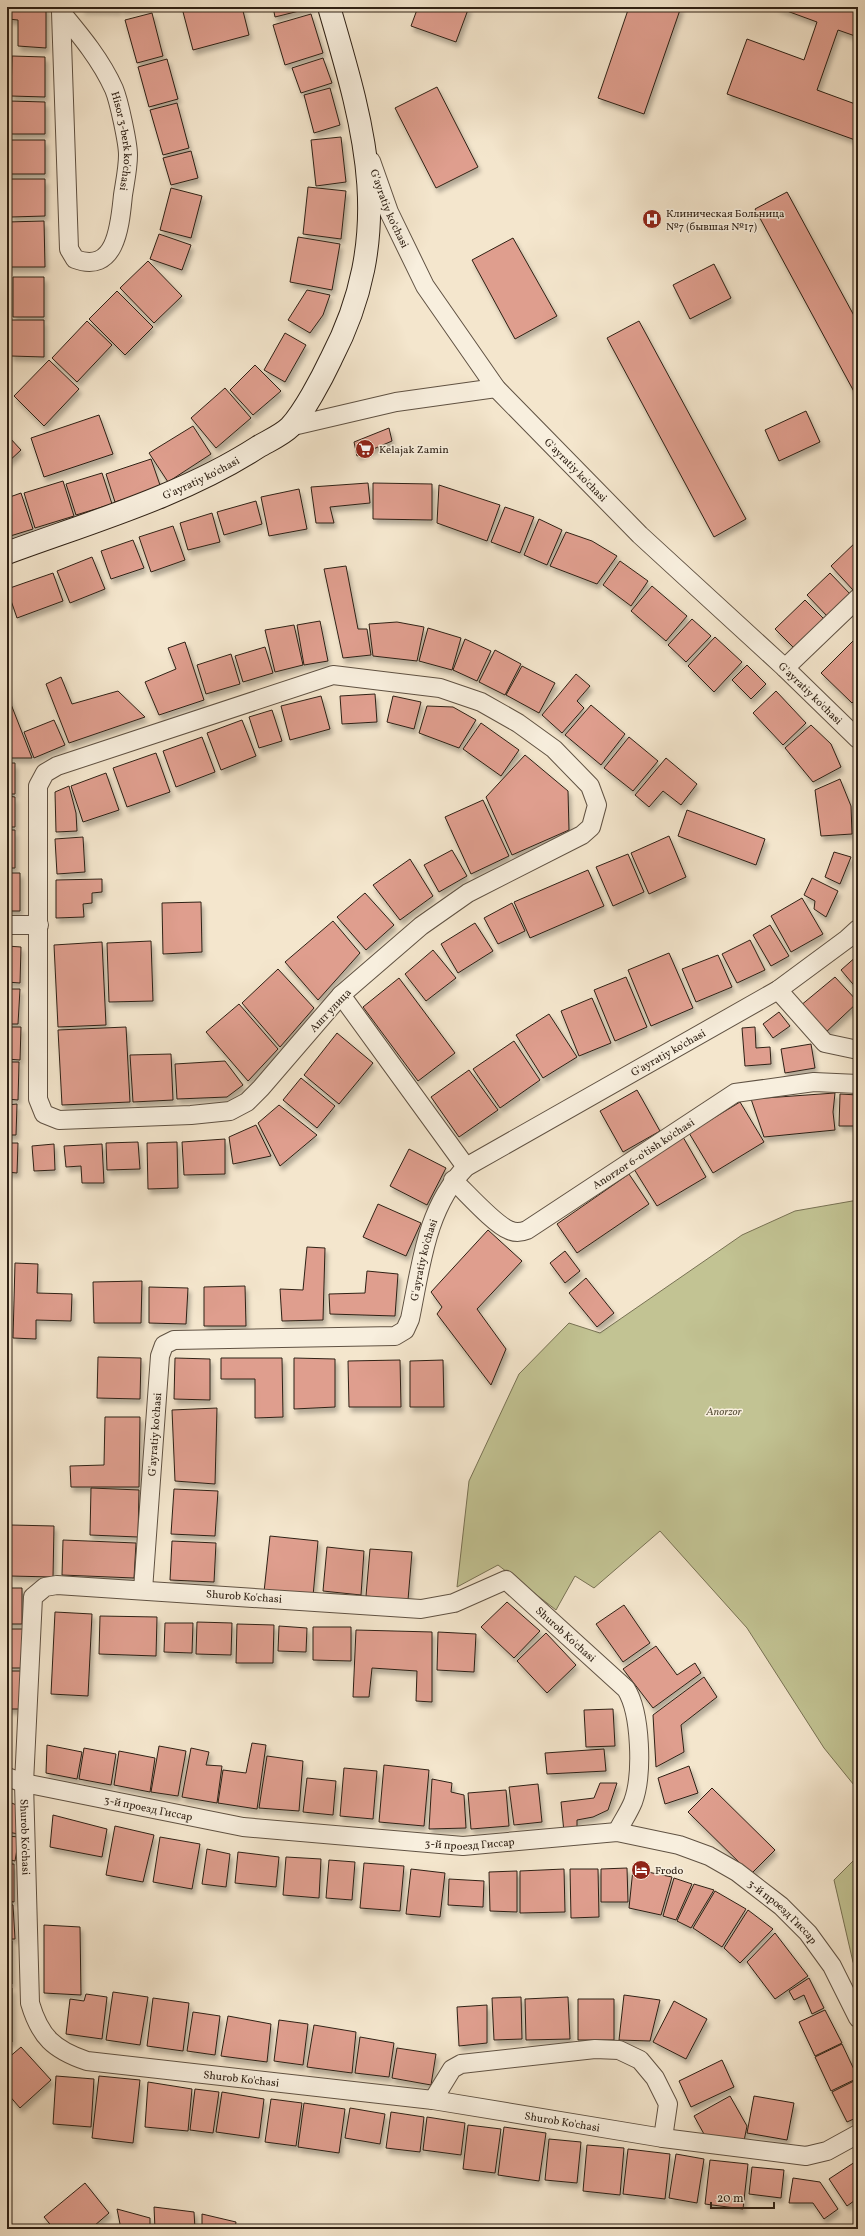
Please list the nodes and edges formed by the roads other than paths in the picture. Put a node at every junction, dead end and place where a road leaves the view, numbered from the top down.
1 (329, 7) edge
2 (61, 9) edge
3 (366, 148) junction
4 (496, 388) junction
5 (290, 427) junction
6 (7, 553) edge
7 (858, 598) edge
8 (785, 668) junction
9 (858, 739) edge
10 (7, 925) edge
11 (39, 925) junction
12 (858, 929) edge
13 (778, 990) junction
14 (341, 995) junction
15 (858, 1050) edge
16 (858, 1084) edge
17 (466, 1167) junction
18 (453, 1180) junction
19 (143, 1590) junction
20 (7, 1777) edge
21 (24, 1783) junction
22 (617, 1832) junction
23 (858, 2018) edge
24 (433, 2100) junction
25 (858, 2134) edge
26 (663, 2138) junction

1 - 3 main road, G'ayratiy ko'chasi
2 - 2 street, Hisor 3-berk ko'chasi
3 - 4 street, G'ayratiy ko'chasi
3 - 5 main road, G'ayratiy ko'chasi
4 - 5 street
4 - 8 street, G'ayratiy ko'chasi
5 - 6 main road, G'ayratiy ko'chasi
7 - 8 street
8 - 9 street, G'ayratiy ko'chasi
10 - 11 street
11 - 14 street, Ашт улица
11 - 14 street, Ашт улица
12 - 13 street, G'ayratiy ko'chasi
13 - 15 street
13 - 17 street, G'ayratiy ko'chasi
14 - 17 street
16 - 18 street, Anorzor 6-o'tish ko'chasi
17 - 18 street, G'ayratiy ko'chasi
18 - 19 street, G'ayratiy ko'chasi
19 - 21 street, Shurob Ko'chasi
19 - 22 street, Shurob Ko'chasi
20 - 21 street, 3-й проезд Гиссар
21 - 22 street, 3-й проезд Гиссар
21 - 24 street, Shurob Ko'chasi
22 - 23 street, 3-й проезд Гиссар
24 - 26 street, Shurob Ko'chasi
24 - 26 street
25 - 26 street, Shurob Ko'chasi

